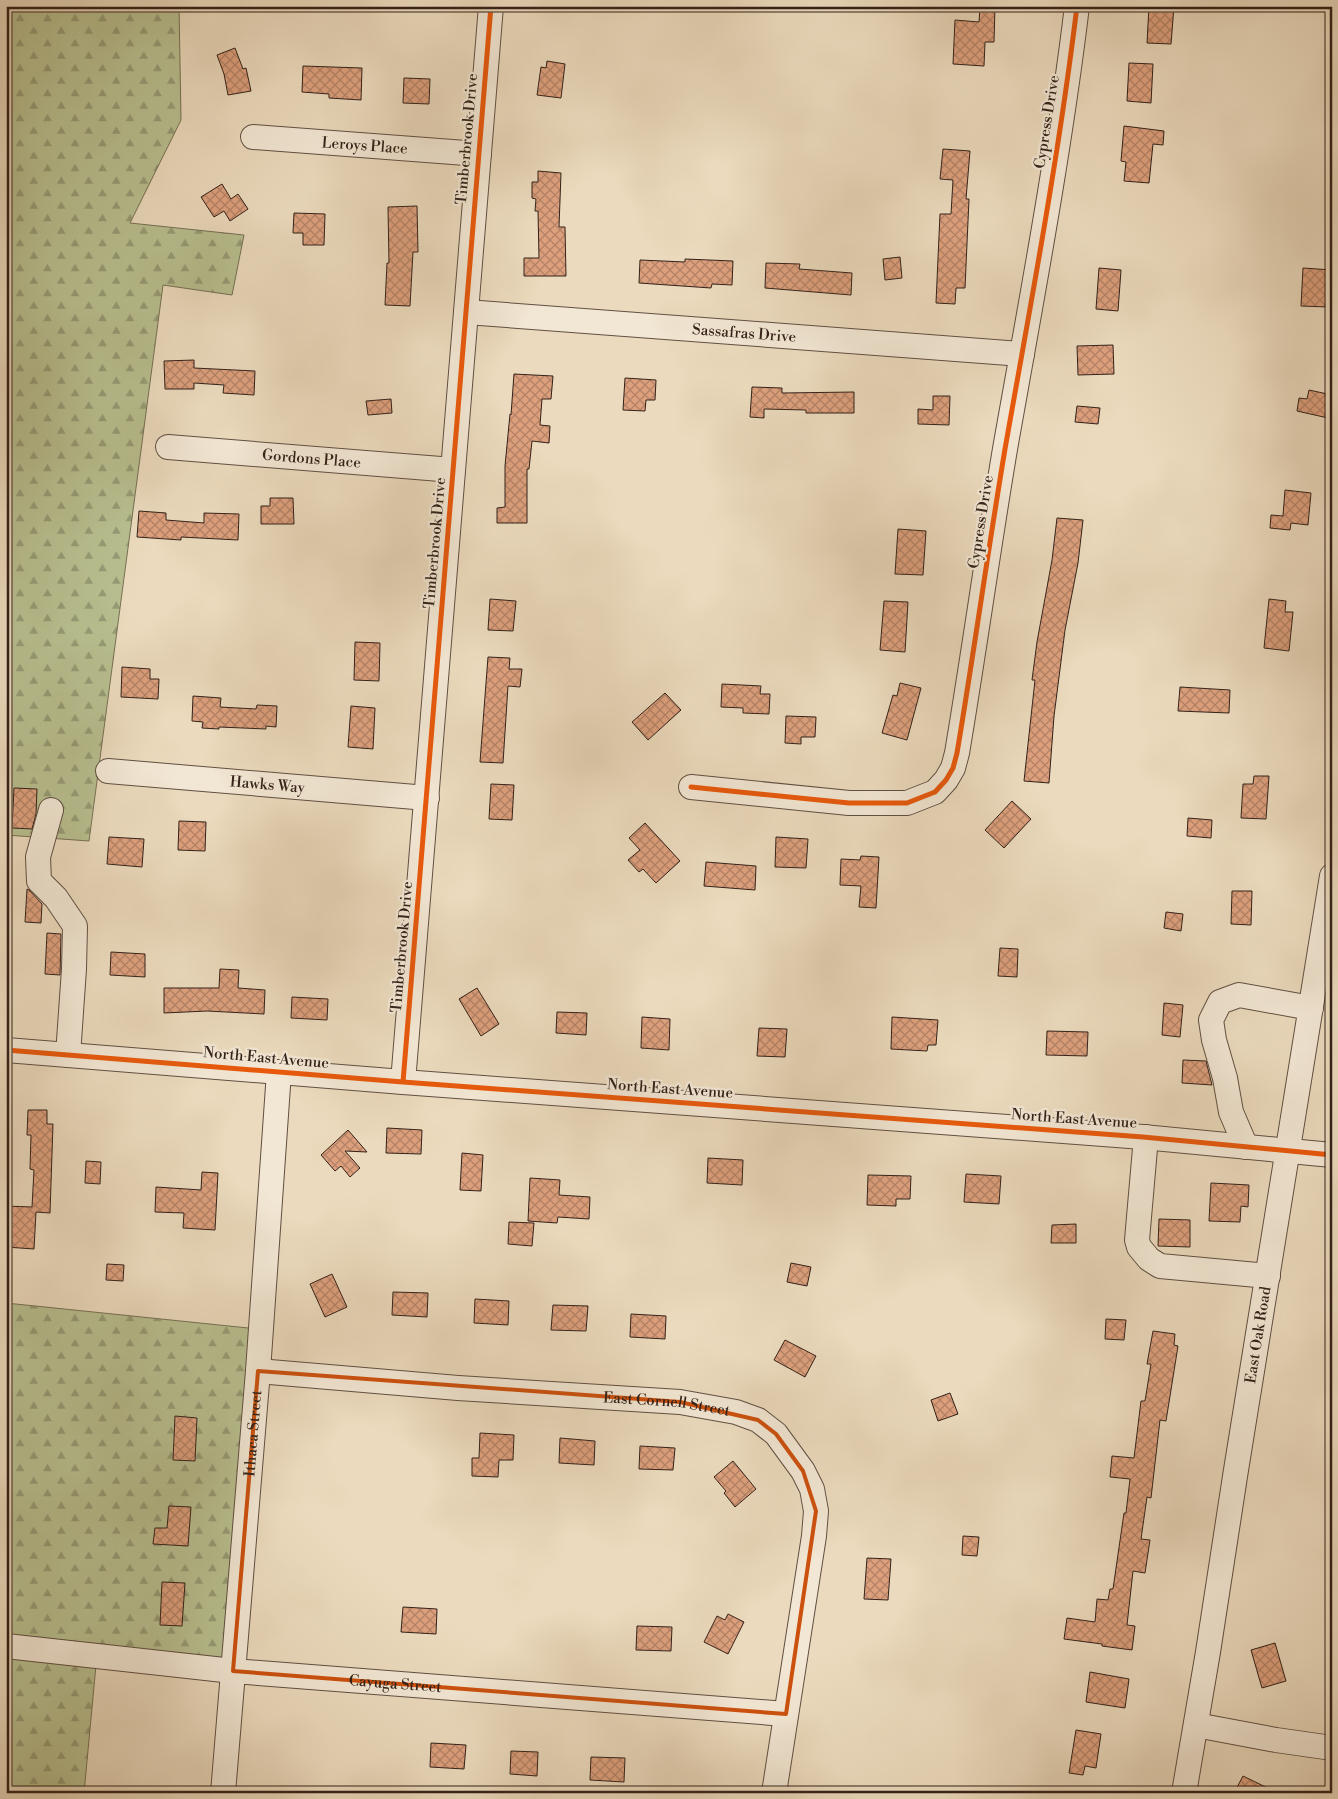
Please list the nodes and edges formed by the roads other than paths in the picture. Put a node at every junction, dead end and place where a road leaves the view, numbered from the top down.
1 (491, 6) edge
2 (1077, 6) edge
3 (253, 137) dead end
4 (479, 154) junction
5 (466, 312) junction
6 (1022, 354) junction
7 (168, 447) dead end
8 (453, 470) junction
9 (108, 771) dead end
10 (692, 787) dead end
11 (427, 798) junction
12 (51, 810) dead end
13 (1332, 876) edge
14 (1311, 1008) junction
15 (6, 1050) edge
16 (68, 1055) junction
17 (279, 1072) junction
18 (403, 1082) junction
19 (1146, 1137) junction
20 (1246, 1147) junction
21 (1288, 1150) junction
22 (1332, 1155) edge
23 (1268, 1276) junction
24 (258, 1371) junction
25 (6, 1646) edge
26 (233, 1671) junction
27 (786, 1714) junction
28 (1196, 1725) junction
29 (1332, 1748) edge
30 (223, 1793) edge
31 (774, 1793) edge
32 (1184, 1793) edge

1 - 4 street, Timberbrook Drive
2 - 6 street, Cypress Drive
3 - 4 street, Leroys Place
4 - 5 street, Timberbrook Drive
5 - 6 street, Sassafras Drive
5 - 8 street, Timberbrook Drive
6 - 10 street, Cypress Drive
7 - 8 street, Gordons Place
8 - 11 street, Timberbrook Drive
9 - 11 street, Hawks Way
11 - 18 street, Timberbrook Drive
12 - 16 street
13 - 14 street, East Oak Road
14 - 20 street
14 - 21 street, East Oak Road
15 - 16 street, North East Avenue
16 - 17 street, North East Avenue
17 - 18 street, North East Avenue
17 - 24 street, Ithaca Street
18 - 19 street, North East Avenue
19 - 20 street, North East Avenue
19 - 23 street
20 - 21 street, North East Avenue
21 - 22 street, North East Avenue
21 - 23 street, East Oak Road
23 - 28 street, East Oak Road
24 - 26 street, Ithaca Street
24 - 27 street, East Cornell Street
25 - 26 street, Cayuga Street
26 - 27 street, Cayuga Street
26 - 30 street, Ithaca Street
27 - 31 street, East Cornell Street
28 - 29 street
28 - 32 street, East Oak Road

